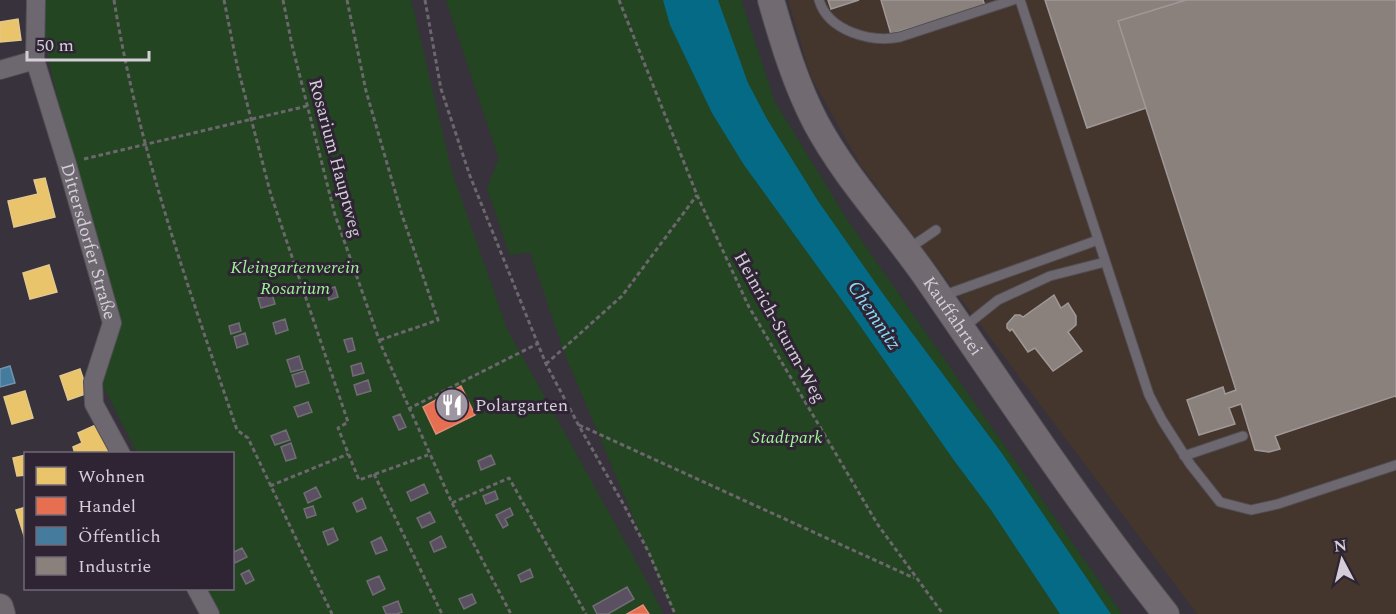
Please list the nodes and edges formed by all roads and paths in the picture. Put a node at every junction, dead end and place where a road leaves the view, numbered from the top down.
1 (36, 0) edge
2 (114, 0) edge
3 (224, 0) edge
4 (283, 0) edge
5 (347, 0) edge
6 (426, 0) edge
7 (619, 0) edge
8 (771, 0) edge
9 (819, 0) edge
10 (1013, 0) edge
11 (1020, 0) edge
12 (994, 3) edge
13 (35, 60) junction
14 (0, 70) edge
15 (307, 106) junction
16 (251, 119) junction
17 (146, 144) junction
18 (67, 164) junction
19 (697, 195) junction
20 (936, 230) dead end
21 (1098, 240) junction
22 (907, 250) junction
23 (1105, 262) junction
24 (940, 297) junction
25 (962, 329) junction
26 (380, 340) junction
27 (539, 343) junction
28 (546, 364) junction
29 (408, 408) junction
30 (578, 424) junction
31 (1243, 436) dead end
32 (120, 452) edge
33 (349, 454) junction
34 (428, 454) junction
35 (1184, 456) junction
36 (1396, 465) edge
37 (374, 474) junction
38 (270, 486) junction
39 (452, 503) junction
40 (916, 579) junction
41 (197, 590) edge
42 (0, 607) edge
43 (2, 614) edge
44 (210, 614) edge
45 (332, 614) edge
46 (442, 614) edge
47 (511, 614) edge
48 (586, 614) edge
49 (675, 614) edge
50 (943, 614) edge
51 (1166, 614) edge

1 - 13 street, Dittersdorfer Straße
2 - 17 path
3 - 16 path
4 - 15 path, Rosarium Hauptweg
5 - 26 path
6 - 27 path
7 - 19 path, Heinrich-Sturm-Weg
8 - 22 street, Kauffahrtei
9 - 12 lane
10 - 12 lane
11 - 21 lane
13 - 14 street
13 - 18 street, Dittersdorfer Straße
15 - 16 path
15 - 26 path, Rosarium Hauptweg
16 - 17 path
16 - 33 path
17 - 18 path
17 - 38 path
18 - 32 street, Dittersdorfer Straße
19 - 28 path
19 - 40 path, Heinrich-Sturm-Weg
20 - 22 lane
21 - 23 lane
21 - 24 lane
22 - 24 street, Kauffahrtei
23 - 25 lane
23 - 35 lane
24 - 25 street, Kauffahrtei
25 - 51 street, Kauffahrtei
26 - 29 path, Rosarium Hauptweg
27 - 28 path
27 - 29 path
28 - 30 path
29 - 34 path, Rosarium Hauptweg
30 - 40 path
30 - 49 path
31 - 35 lane
33 - 37 path
33 - 38 path
34 - 37 path
34 - 39 path, Rosarium Hauptweg
35 - 36 lane
37 - 46 path
38 - 45 path
39 - 47 path, Rosarium Hauptweg
39 - 48 path
40 - 50 path, Heinrich-Sturm-Weg
41 - 44 street
42 - 43 street

